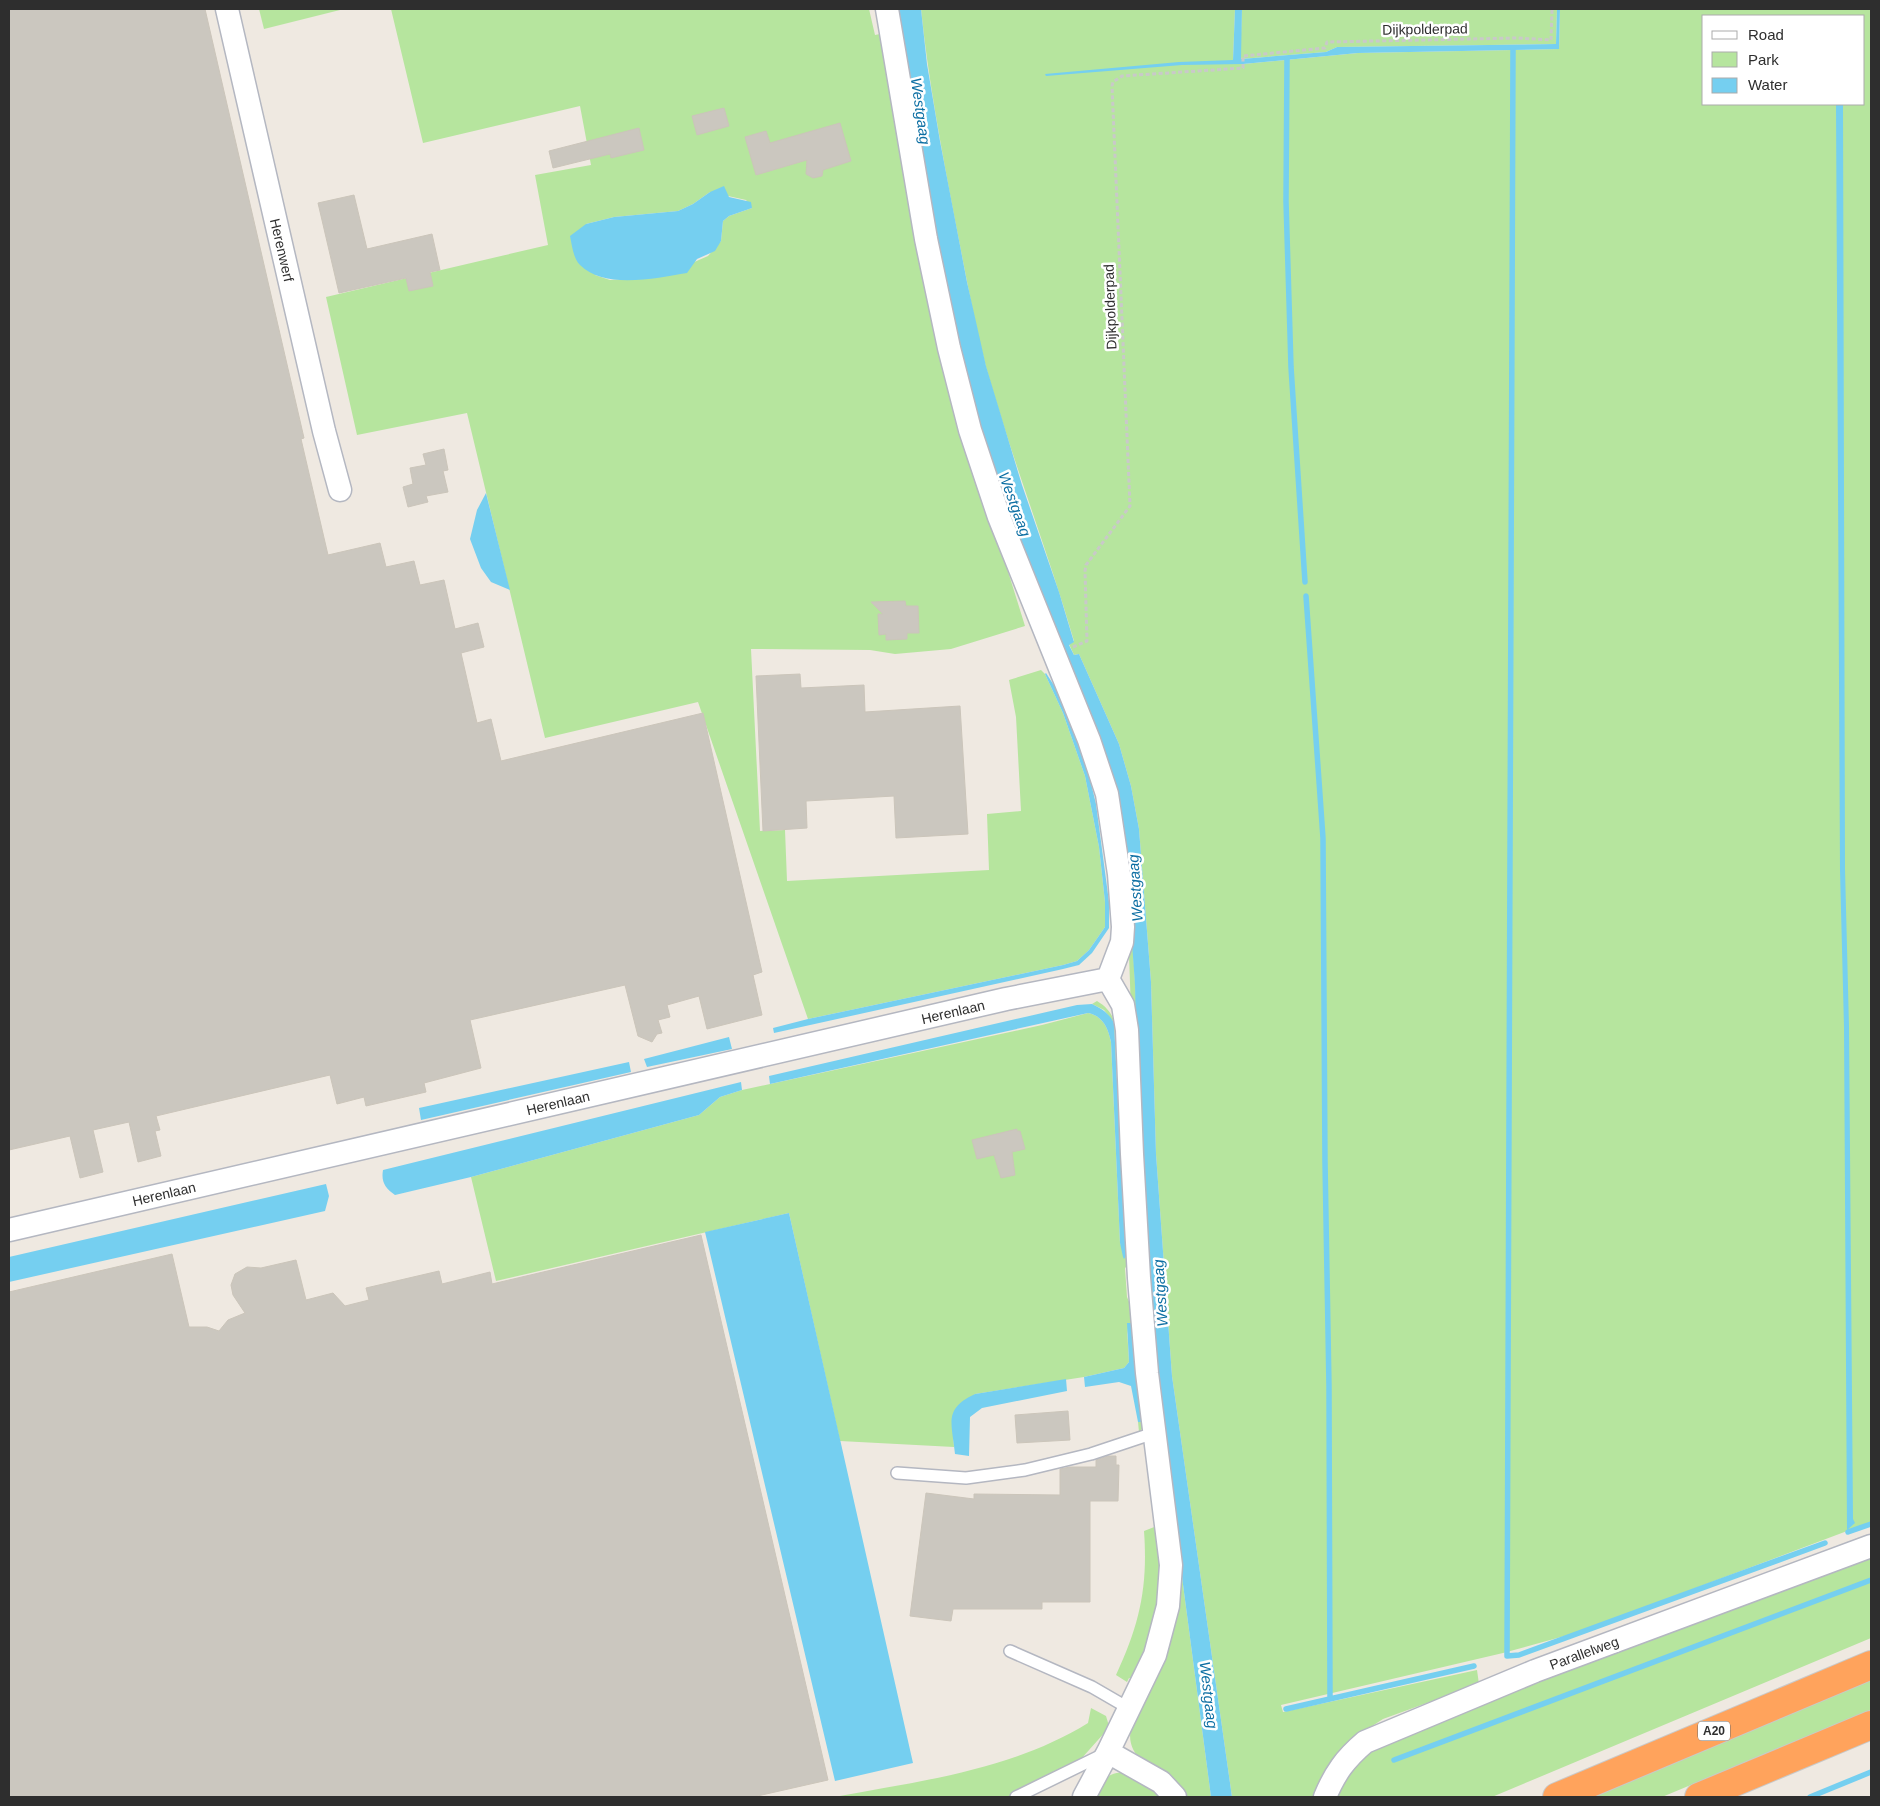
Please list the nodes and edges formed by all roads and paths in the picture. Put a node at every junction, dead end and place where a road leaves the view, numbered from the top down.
1 (227, 9) edge
2 (887, 9) edge
3 (1552, 9) edge
4 (340, 490) dead end
5 (1079, 644) dead end
6 (1108, 979) junction
7 (9, 1230) edge
8 (1154, 1433) junction
9 (897, 1473) dead end
10 (1871, 1546) edge
11 (1010, 1650) dead end
12 (1871, 1666) edge
13 (1130, 1709) junction
14 (1871, 1725) edge
15 (1108, 1752) junction
16 (1016, 1797) edge
17 (1084, 1797) edge
18 (1176, 1797) edge
19 (1325, 1797) edge
20 (1557, 1797) edge
21 (1699, 1797) edge

1 - 4 street, Herenwerf
2 - 6 street
3 - 5 path, Dijkpolderpad
6 - 7 street, Herenlaan
6 - 8 street
8 - 9 lane
8 - 13 street
10 - 19 street, Parallelweg
11 - 13 lane
12 - 20 highway, A20
13 - 15 street
14 - 21 highway
15 - 16 lane
15 - 17 street
15 - 18 street

